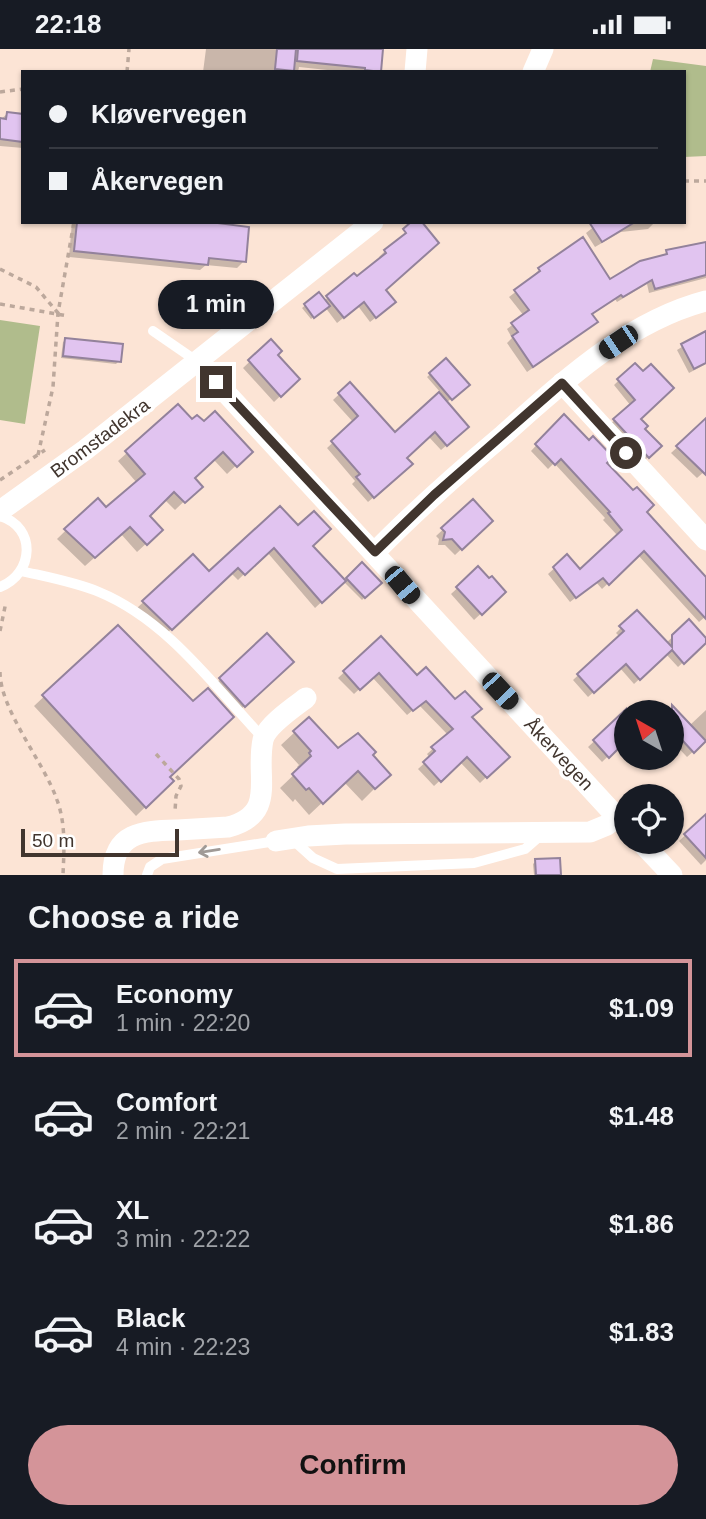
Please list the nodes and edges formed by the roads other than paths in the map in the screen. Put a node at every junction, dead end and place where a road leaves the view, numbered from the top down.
1 (417, 49) edge
2 (543, 49) edge
3 (415, 70) edge
4 (534, 70) edge
5 (364, 225) edge
6 (706, 301) edge
7 (153, 331) dead end
8 (198, 362) junction
9 (216, 382) dead end
10 (562, 383) junction
11 (0, 514) edge
12 (706, 540) edge
13 (375, 552) junction
14 (22, 571) junction
15 (1, 587) edge
16 (306, 698) dead end
17 (263, 738) junction
18 (614, 813) edge
19 (614, 824) edge
20 (543, 833) junction
21 (284, 840) junction
22 (652, 854) edge
23 (113, 875) edge
24 (147, 875) edge
25 (672, 875) edge

1 - 3 street
2 - 4 street
5 - 8 street, Bromstadekra
6 - 10 street
7 - 8 lane
8 - 11 street, Bromstadekra
9 - 13 street, Åkervegen
10 - 12 street
10 - 13 street
11 - 14 lane, Bromstadekra
13 - 18 street, Åkervegen
14 - 15 lane
14 - 17 lane
16 - 17 street
17 - 23 street
19 - 20 street, Åkervegen
20 - 21 street, Åkervegen
20 - 21 lane
21 -> 24 lane
22 - 25 street

